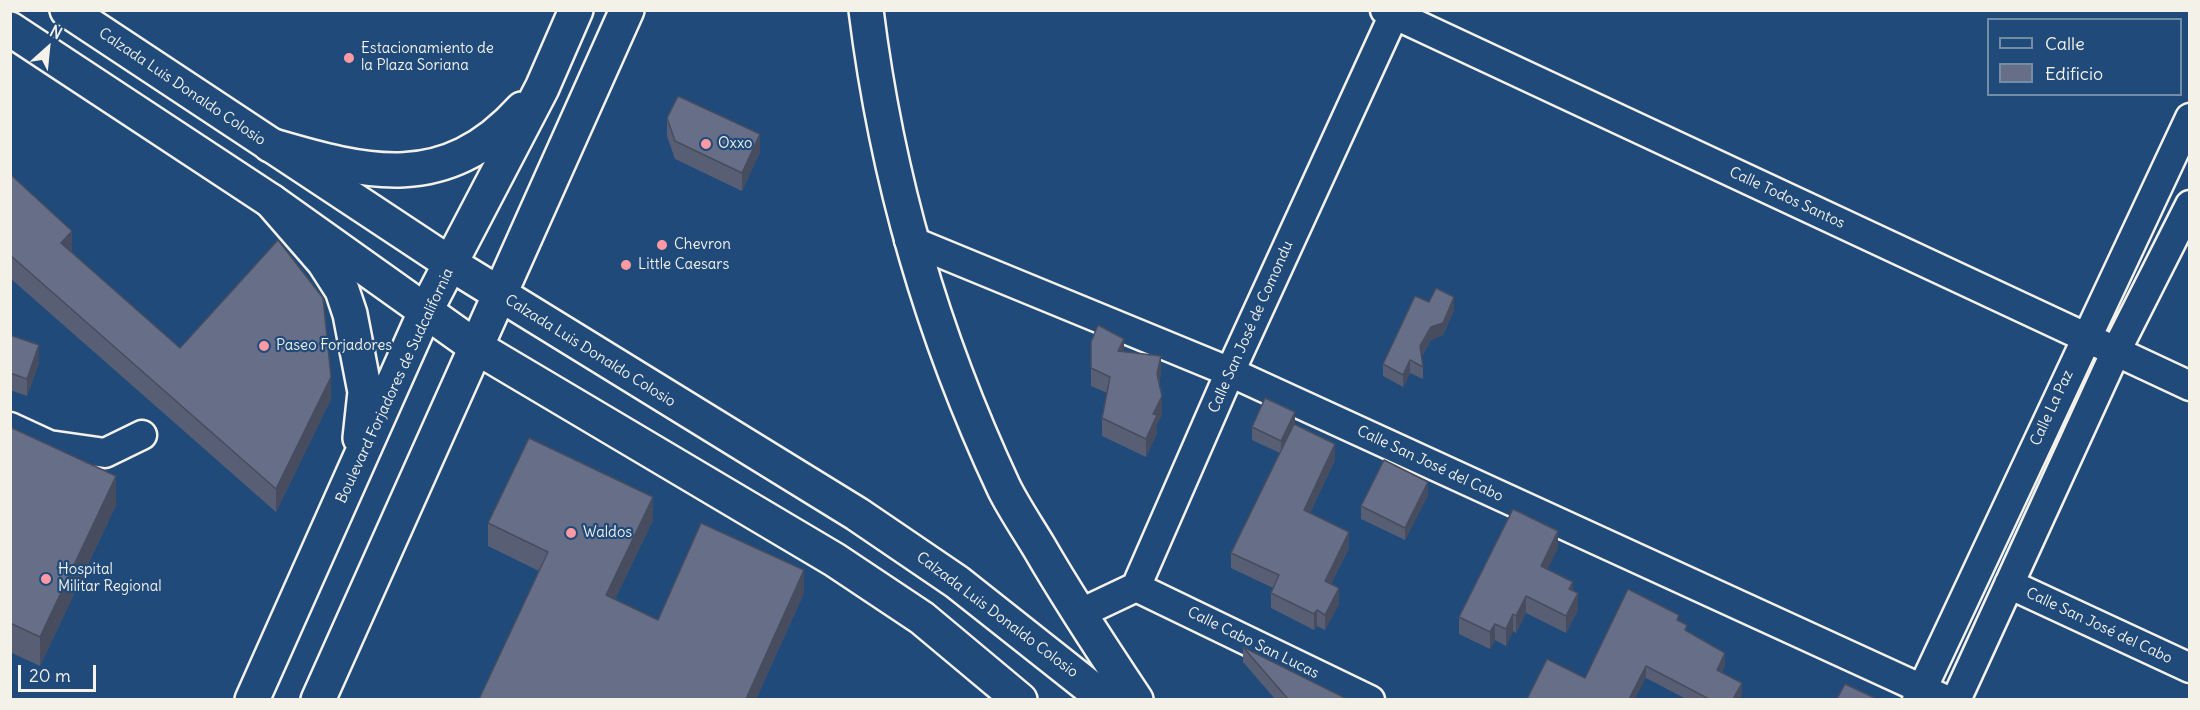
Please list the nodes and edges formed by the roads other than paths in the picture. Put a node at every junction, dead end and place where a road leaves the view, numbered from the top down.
1 (67, 10) edge
2 (576, 10) edge
3 (627, 10) edge
4 (866, 10) edge
5 (1392, 12) edge
6 (10, 29) edge
7 (142, 60) junction
8 (70, 67) junction
9 (542, 88) junction
10 (2190, 118) edge
11 (270, 145) junction
12 (271, 201) junction
13 (2190, 205) edge
14 (909, 240) junction
15 (451, 264) junction
16 (499, 294) junction
17 (426, 310) junction
18 (2085, 337) junction
19 (476, 347) junction
20 (2116, 351) junction
21 (1230, 372) junction
22 (2190, 386) edge
23 (10, 426) edge
24 (142, 435) dead end
25 (357, 466) junction
26 (2009, 584) junction
27 (1136, 587) junction
28 (1078, 614) junction
29 (2190, 668) edge
30 (1928, 696) edge
31 (252, 699) edge
32 (318, 699) edge
33 (1020, 699) edge
34 (1106, 699) edge
35 (1136, 699) edge
36 (1370, 699) edge
37 (1956, 699) edge

1 - 7 main road, Calzada Luis Donaldo Colosio
2 - 9 main road, Boulevard Forjadores de Sudcalifornia
3 - 16 main road
4 - 14 main road
5 - 18 street, Calle Todos Santos
5 - 21 street, Calle San José de Comondu
6 - 8 main road
7 - 8 main road
7 - 11 main road, Calzada Luis Donaldo Colosio
8 - 12 main road
9 - 11 main road
9 - 15 main road, Boulevard Forjadores de Sudcalifornia
10 - 18 street, Calle La Paz
11 - 15 main road, Calzada Luis Donaldo Colosio
12 - 17 main road
12 - 25 main road
13 - 20 street
14 - 21 street, Calle San José del Cabo
14 - 28 main road
15 - 16 main road, Calzada Luis Donaldo Colosio
15 - 17 main road, Boulevard Forjadores de Sudcalifornia
16 - 19 main road
16 - 34 main road, Calzada Luis Donaldo Colosio
17 - 19 main road
17 - 25 main road, Boulevard Forjadores de Sudcalifornia
18 - 20 street, Calle Todos Santos
18 - 30 street, Calle La Paz
19 - 32 main road
19 - 33 main road
20 - 22 street, Calle Todos Santos
20 - 26 street
21 - 27 street, Calle San José de Comondu
21 - 30 street, Calle San José del Cabo
23 - 24 street
25 - 31 main road, Boulevard Forjadores de Sudcalifornia
26 - 29 street, Calle San José del Cabo
26 - 37 street
27 - 28 street
27 - 36 street, Calle Cabo San Lucas
28 - 35 main road

